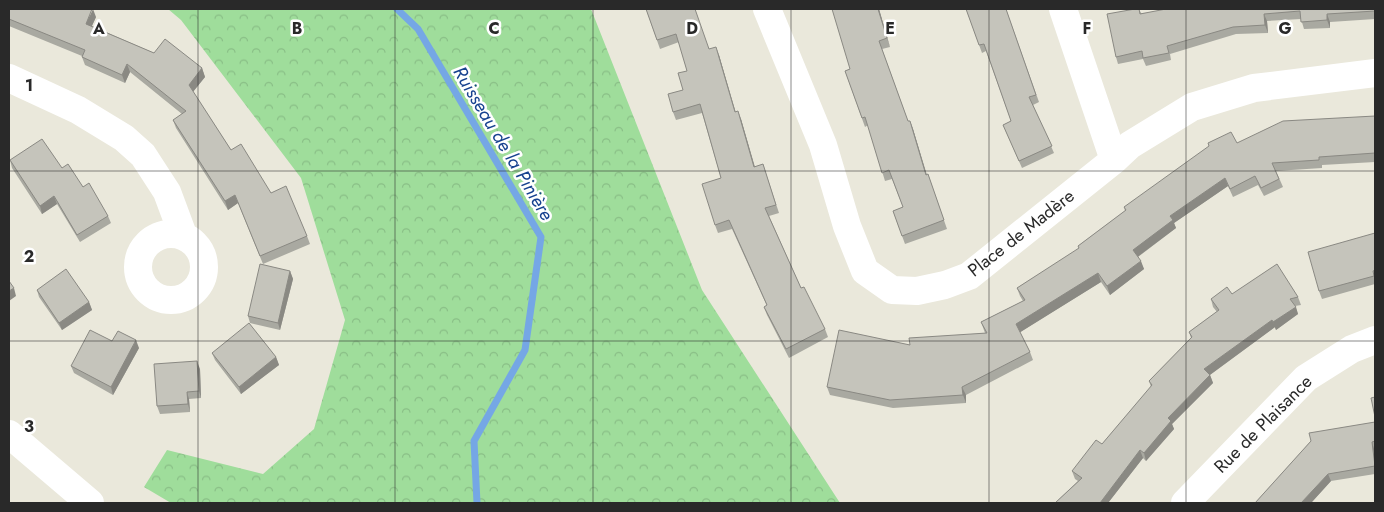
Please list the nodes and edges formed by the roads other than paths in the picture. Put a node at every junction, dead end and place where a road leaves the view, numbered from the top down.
1 (767, 9) edge
2 (1063, 9) edge
3 (1375, 73) edge
4 (9, 78) edge
5 (1114, 160) junction
6 (183, 235) dead end
7 (1375, 340) edge
8 (9, 434) edge
9 (90, 503) edge
10 (1185, 503) edge

1 - 5 street, Place de Madère
2 - 5 street
3 - 5 street, Place de Madère
4 - 6 street
7 - 10 street, Rue de Plaisance
8 - 9 street

